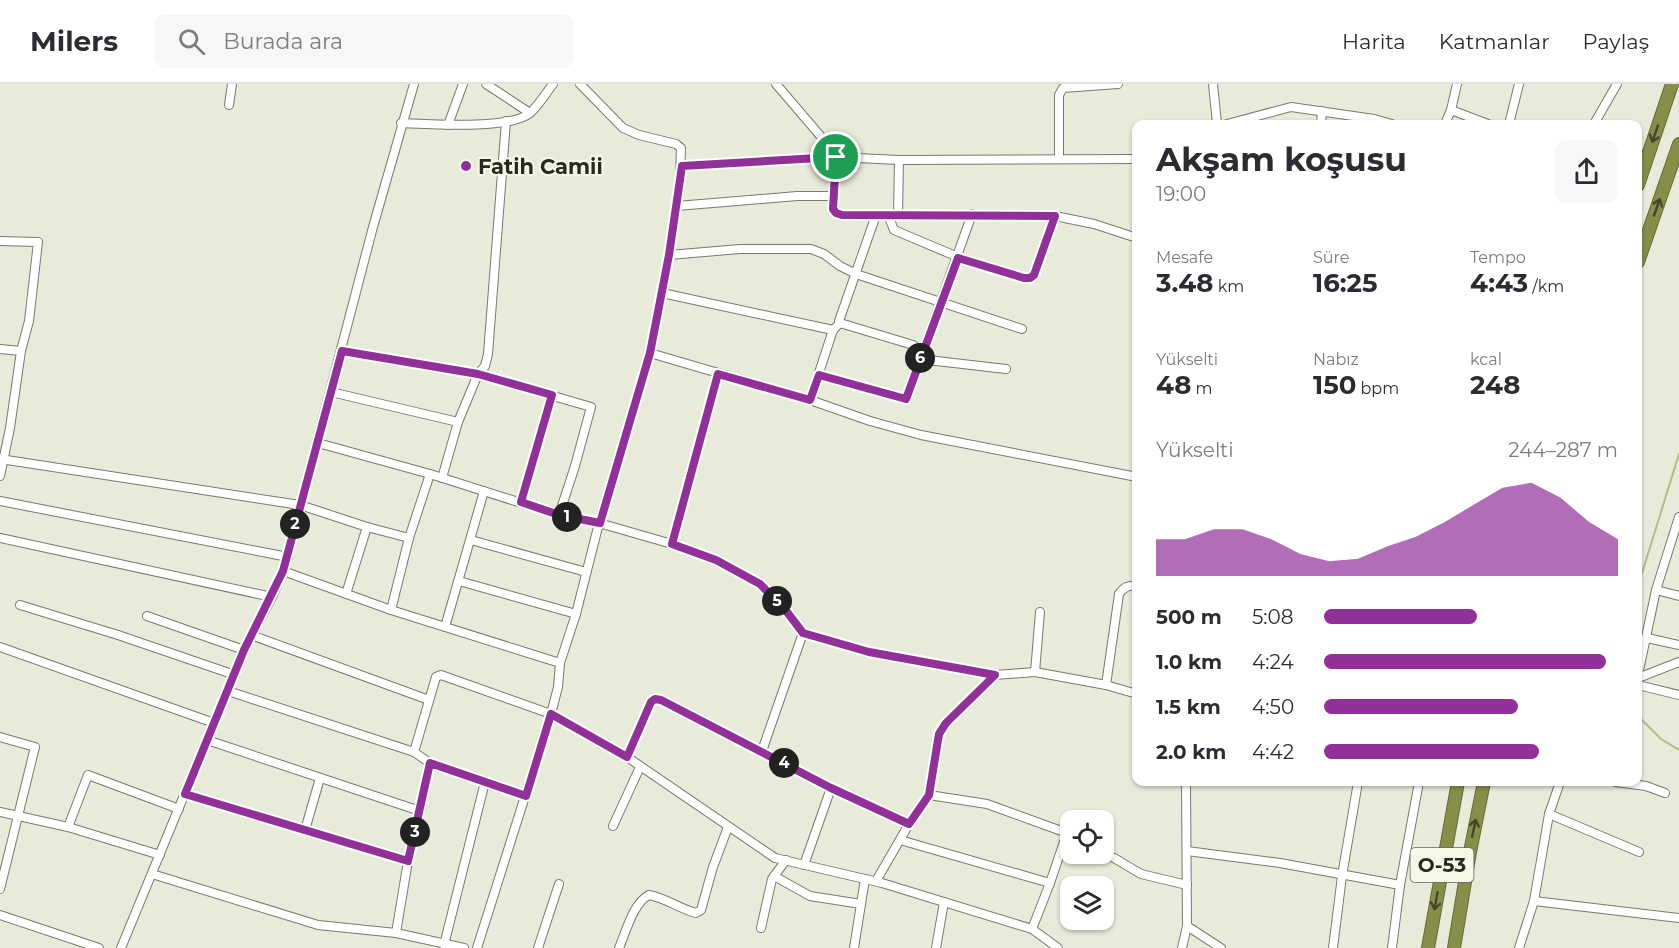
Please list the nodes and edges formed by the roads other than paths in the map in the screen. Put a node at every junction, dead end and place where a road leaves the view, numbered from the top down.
1 (232, 84) edge
2 (414, 84) edge
3 (463, 84) edge
4 (486, 84) edge
5 (553, 84) edge
6 (580, 84) edge
7 (776, 84) edge
8 (1118, 84) edge
9 (1213, 84) edge
10 (1457, 84) edge
11 (1519, 84) edge
12 (1617, 84) edge
13 (1672, 84) edge
14 (229, 105) dead end
15 (1451, 110) junction
16 (1322, 111) junction
17 (530, 113) junction
18 (1216, 120) edge
19 (1242, 120) edge
20 (1321, 120) edge
21 (1378, 120) edge
22 (1447, 120) edge
23 (1477, 120) edge
24 (1510, 120) edge
25 (1596, 120) edge
26 (506, 121) junction
27 (401, 123) junction
28 (448, 125) junction
29 (1679, 144) edge
30 (836, 157) junction
31 (1059, 159) junction
32 (1132, 159) edge
33 (899, 160) junction
34 (682, 166) junction
35 (1642, 173) edge
36 (834, 196) junction
37 (677, 206) junction
38 (972, 214) junction
39 (876, 215) junction
40 (888, 215) junction
41 (898, 216) junction
42 (1055, 216) junction
43 (1132, 236) edge
44 (0, 241) edge
45 (1642, 250) edge
46 (669, 255) junction
47 (958, 258) junction
48 (856, 274) junction
49 (662, 293) junction
50 (941, 303) junction
51 (840, 323) junction
52 (1022, 329) dead end
53 (833, 330) junction
54 (0, 349) edge
55 (21, 351) junction
56 (342, 351) junction
57 (650, 353) junction
58 (919, 359) junction
59 (1006, 369) dead end
60 (478, 374) junction
61 (718, 374) junction
62 (819, 375) junction
63 (331, 392) junction
64 (552, 395) junction
65 (810, 400) junction
66 (458, 422) junction
67 (318, 442) junction
68 (2, 460) edge
69 (430, 474) junction
70 (0, 476) edge
71 (1132, 476) edge
72 (442, 478) junction
73 (484, 492) junction
74 (0, 501) edge
75 (521, 502) junction
76 (300, 505) junction
77 (559, 515) junction
78 (1679, 517) edge
79 (600, 523) junction
80 (367, 527) junction
81 (0, 538) edge
82 (409, 538) junction
83 (471, 540) junction
84 (672, 544) junction
85 (288, 557) junction
86 (283, 571) junction
87 (586, 572) junction
88 (459, 581) junction
89 (1132, 586) edge
90 (1656, 590) junction
91 (346, 594) junction
92 (1679, 596) edge
93 (272, 597) junction
94 (20, 605) dead end
95 (391, 610) junction
96 (1040, 612) dead end
97 (576, 614) junction
98 (147, 616) dead end
99 (446, 627) junction
100 (803, 633) junction
101 (251, 635) junction
102 (1647, 638) junction
103 (1679, 645) edge
104 (0, 647) edge
105 (244, 650) junction
106 (1642, 660) edge
107 (1679, 662) edge
108 (560, 663) junction
109 (1035, 672) junction
110 (235, 675) junction
111 (995, 675) junction
112 (1642, 676) edge
113 (1106, 685) junction
114 (1642, 686) edge
115 (228, 691) junction
116 (1132, 693) edge
117 (1679, 695) edge
118 (429, 700) junction
119 (551, 714) junction
120 (214, 723) junction
121 (0, 737) edge
122 (207, 740) junction
123 (762, 751) junction
124 (414, 752) junction
125 (627, 757) junction
126 (430, 763) junction
127 (640, 767) junction
128 (320, 778) junction
129 (485, 782) junction
130 (1642, 785) edge
131 (1186, 786) edge
132 (1357, 786) edge
133 (1418, 786) edge
134 (1457, 786) edge
135 (1483, 786) edge
136 (1559, 786) edge
137 (831, 788) junction
138 (1665, 793) dead end
139 (185, 794) junction
140 (929, 795) junction
141 (526, 796) junction
142 (179, 809) junction
143 (420, 811) junction
144 (0, 812) edge
145 (1549, 814) junction
146 (18, 815) junction
147 (909, 824) junction
148 (613, 826) dead end
149 (68, 827) junction
150 (728, 827) junction
151 (305, 830) junction
152 (1060, 831) edge
153 (900, 840) junction
154 (1187, 851) junction
155 (1639, 852) dead end
156 (160, 855) junction
157 (1060, 858) edge
158 (1114, 858) edge
159 (786, 860) junction
160 (408, 861) junction
161 (804, 864) junction
162 (152, 874) junction
163 (774, 876) junction
164 (1342, 876) junction
165 (865, 879) junction
166 (876, 881) junction
167 (559, 884) dead end
168 (1050, 884) junction
169 (1187, 885) junction
170 (1400, 885) junction
171 (0, 889) edge
172 (1534, 901) junction
173 (944, 902) junction
174 (861, 904) junction
175 (0, 915) edge
176 (1679, 918) edge
177 (1187, 926) junction
178 (761, 927) dead end
179 (1032, 929) junction
180 (396, 933) junction
181 (444, 945) junction
182 (99, 948) edge
183 (121, 948) edge
184 (464, 948) edge
185 (477, 948) edge
186 (538, 948) edge
187 (619, 948) edge
188 (854, 948) edge
189 (936, 948) edge
190 (1058, 948) edge
191 (1182, 948) edge
192 (1221, 948) edge
193 (1333, 948) edge
194 (1392, 948) edge
195 (1428, 948) edge
196 (1454, 948) edge
197 (1519, 948) edge

1 - 14 street
2 - 27 street
3 - 28 street
4 - 17 street
5 - 17 street
6 - 34 street
7 - 30 street
8 - 31 street
9 - 18 street
10 - 15 street
11 - 24 street
12 - 25 street
13 -> 35 highway
15 - 22 street
15 - 23 street
16 - 19 street
16 - 20 street
16 - 21 street
17 - 26 street
26 - 28 street
26 - 60 street
27 - 28 street
27 - 56 street
45 -> 29 highway
30 - 33 street
30 - 34 street
30 - 36 street
31 - 32 street
31 - 33 street
33 - 41 street
34 - 37 street
36 - 37 street
36 - 39 street
37 - 46 street
38 - 41 street
38 - 42 street
38 - 47 street
39 - 40 street
39 - 48 street
40 - 41 street
40 - 47 street
42 - 43 street
42 - 47 street
44 - 55 street
46 - 48 street
46 - 49 street
47 - 50 street
48 - 50 street
48 - 51 street
49 - 53 street
49 - 57 street
50 - 52 street
50 - 58 street
51 - 53 street
51 - 58 street
53 - 62 street
54 - 55 street
55 - 68 street
56 - 60 street
56 - 63 street
57 - 61 street
57 - 79 street
58 - 59 street
58 - 62 street
60 - 64 street
60 - 66 street
61 - 65 street
61 - 84 street
62 - 65 street
63 - 66 street
63 - 67 street
64 - 75 street
64 - 77 street
65 - 71 street
66 - 72 street
67 - 69 street
67 - 76 street
68 - 70 street
68 - 76 street
69 - 72 street
69 - 82 street
72 - 73 street
73 - 75 street
73 - 83 street
74 - 85 street
75 - 77 street
76 - 80 street
76 - 85 street
77 - 79 street
78 - 90 street
79 - 84 street
79 - 87 street
80 - 82 street
80 - 91 street
81 - 93 street
82 - 95 street
83 - 87 street
83 - 88 street
84 - 100 street
85 - 86 street
86 - 91 street
86 - 93 street
87 - 97 street
88 - 97 street
88 - 99 street
89 - 113 street
90 - 92 street
90 - 102 street
91 - 95 street
93 - 101 street
94 - 110 street
95 - 99 street
96 - 109 street
97 - 108 street
98 - 105 street
99 - 108 street
100 - 111 street
100 - 123 street
101 - 105 street
101 - 118 street
102 - 103 street
102 - 106 street
104 - 120 street
105 - 110 street
107 - 112 street
108 - 119 street
109 - 111 street
109 - 113 street
110 - 115 street
111 - 140 street
113 - 116 street
114 - 117 street
115 - 120 street
115 - 124 street
118 - 119 street
118 - 124 street
119 - 125 street
119 - 141 street
120 - 122 street
121 - 146 street
122 - 128 street
122 - 139 street
123 - 125 street
123 - 137 street
124 - 126 street
125 - 127 street
126 - 129 street
126 - 143 street
127 - 148 street
127 - 150 street
128 - 143 street
128 - 151 street
129 - 141 street
129 - 181 street
130 - 138 street
131 - 154 street
132 - 164 street
133 - 170 street
134 -> 195 highway, O-53
196 -> 135 highway, O-53
136 - 145 street
137 - 147 street
137 - 161 street
139 - 142 street
139 - 151 street
140 - 147 street
140 - 152 street
141 - 185 street
142 - 149 street
142 - 156 street
143 - 160 street
144 - 146 street
145 - 155 street
145 - 172 street
146 - 149 street
146 - 171 street
147 - 153 street
149 - 156 street
150 - 159 street
150 - 187 street
151 - 160 street
153 - 166 street
153 - 168 street
154 - 164 street
154 - 169 street
156 - 162 street
157 - 168 street
158 - 169 street
159 - 161 street
159 - 163 street
160 - 180 street
161 - 165 street
162 - 180 street
162 - 183 street
163 - 174 street
163 - 178 street
164 - 170 street
164 - 193 street
165 - 166 street
165 - 174 street
166 - 173 street
167 - 186 street
168 - 179 street
169 - 177 street
170 - 194 street
172 - 176 street
172 - 197 street
173 - 179 street
173 - 189 street
174 - 188 street
175 - 182 street
177 - 191 street
177 - 192 street
179 - 190 street
180 - 181 street
181 - 184 street

